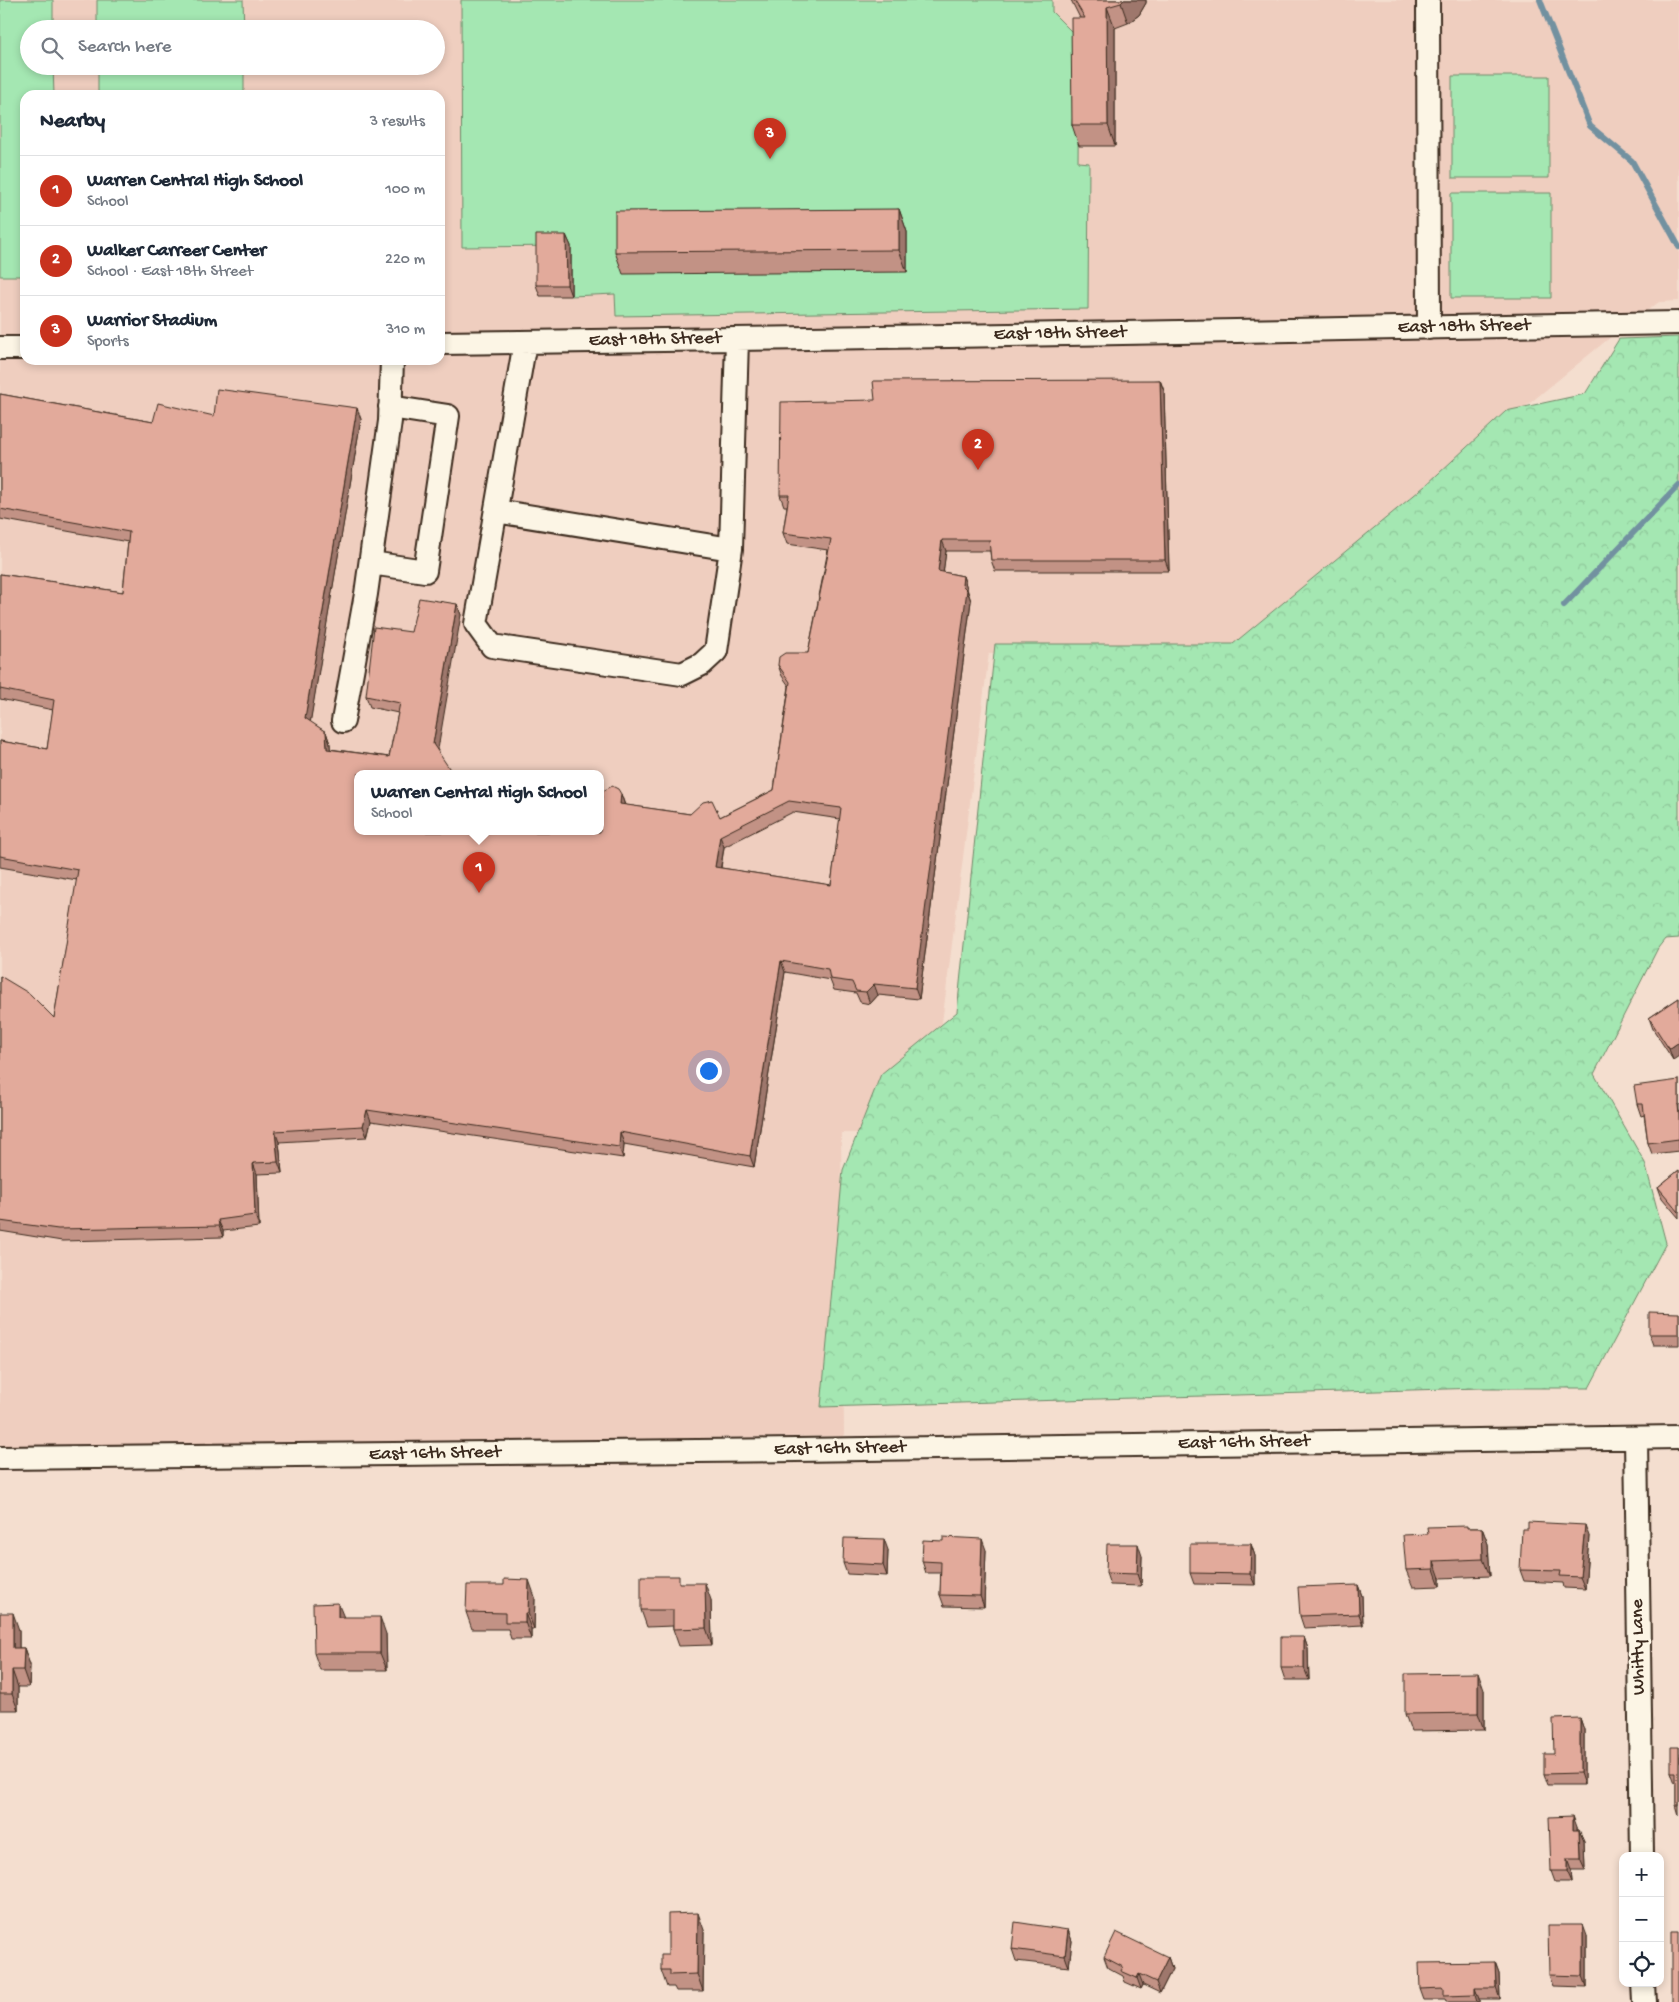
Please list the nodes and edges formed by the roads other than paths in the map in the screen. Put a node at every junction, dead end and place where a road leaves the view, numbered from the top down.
1 (1428, 0) edge
2 (1679, 323) edge
3 (1429, 328) junction
4 (737, 339) junction
5 (525, 342) junction
6 (445, 343) edge
7 (0, 348) edge
8 (20, 348) edge
9 (392, 365) edge
10 (390, 407) junction
11 (496, 511) junction
12 (731, 549) junction
13 (371, 563) junction
14 (343, 721) dead end
15 (1679, 1437) edge
16 (1636, 1438) junction
17 (0, 1458) edge
18 (1642, 1852) edge
19 (1644, 1987) edge
20 (1644, 2002) edge

1 - 3 street
2 - 3 street, East 18th Street
3 - 4 street, East 18th Street
4 - 5 street, East 18th Street
4 - 12 street
5 - 6 street, East 18th Street
5 - 11 street
7 - 8 street
9 - 10 street
10 - 13 street
10 - 13 street
11 - 12 street
11 - 12 street
13 - 14 street
15 - 16 street, East 16th Street
16 - 17 street, East 16th Street
16 - 18 street, Whitty Lane
19 - 20 street

